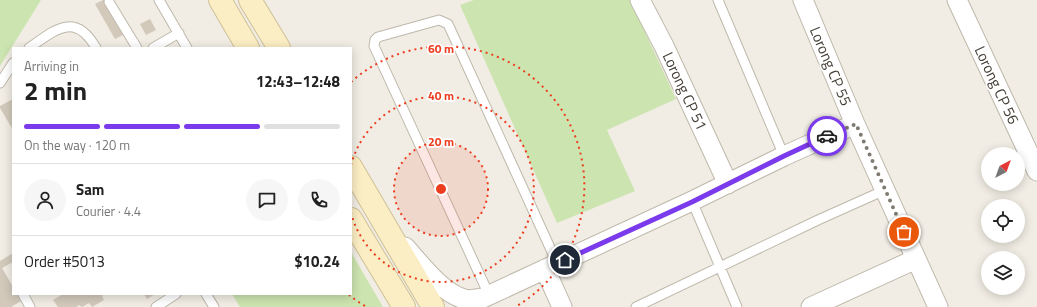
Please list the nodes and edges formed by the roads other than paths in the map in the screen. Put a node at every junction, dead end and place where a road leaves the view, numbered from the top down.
1 (159, 0) edge
2 (220, 0) edge
3 (250, 0) edge
4 (640, 0) edge
5 (718, 0) edge
6 (802, 0) edge
7 (957, 0) edge
8 (109, 2) dead end
9 (179, 33) junction
10 (245, 45) edge
11 (30, 47) edge
12 (95, 47) edge
13 (136, 47) edge
14 (155, 47) edge
15 (186, 47) edge
16 (278, 47) edge
17 (12, 65) edge
18 (0, 83) edge
19 (856, 124) junction
20 (784, 156) junction
21 (352, 169) edge
22 (1037, 171) edge
23 (728, 184) junction
24 (885, 190) junction
25 (692, 202) junction
26 (352, 221) edge
27 (388, 228) junction
28 (916, 259) junction
29 (551, 266) junction
30 (719, 267) junction
31 (24, 295) edge
32 (174, 295) edge
33 (207, 295) edge
34 (483, 300) edge
35 (30, 307) edge
36 (156, 307) edge
37 (214, 307) edge
38 (404, 307) edge
39 (433, 307) edge
40 (562, 307) edge
41 (636, 307) edge
42 (737, 307) edge
43 (811, 307) edge
44 (938, 307) edge

1 - 9 lane
2 - 10 main road
3 - 16 main road
4 - 23 street, Lorong CP 51
5 - 20 lane
6 - 19 street, Lorong CP 55
7 - 22 street, Lorong CP 56
8 - 13 lane
9 - 14 lane
9 - 15 lane
11 - 12 lane
17 - 18 lane
19 - 20 street
19 - 24 street, Lorong CP 55
20 - 23 street
21 - 27 main road
23 - 25 street
24 - 28 street, Lorong CP 55
24 - 30 lane
25 - 29 street
25 - 30 lane
26 - 38 main road
27 - 34 street
27 - 39 main road
28 - 43 street
28 - 44 street, Lorong CP 55
29 - 34 street
29 - 34 lane
29 - 40 street
30 - 41 lane
30 - 42 lane
31 - 35 lane
32 - 36 lane
33 - 37 lane

